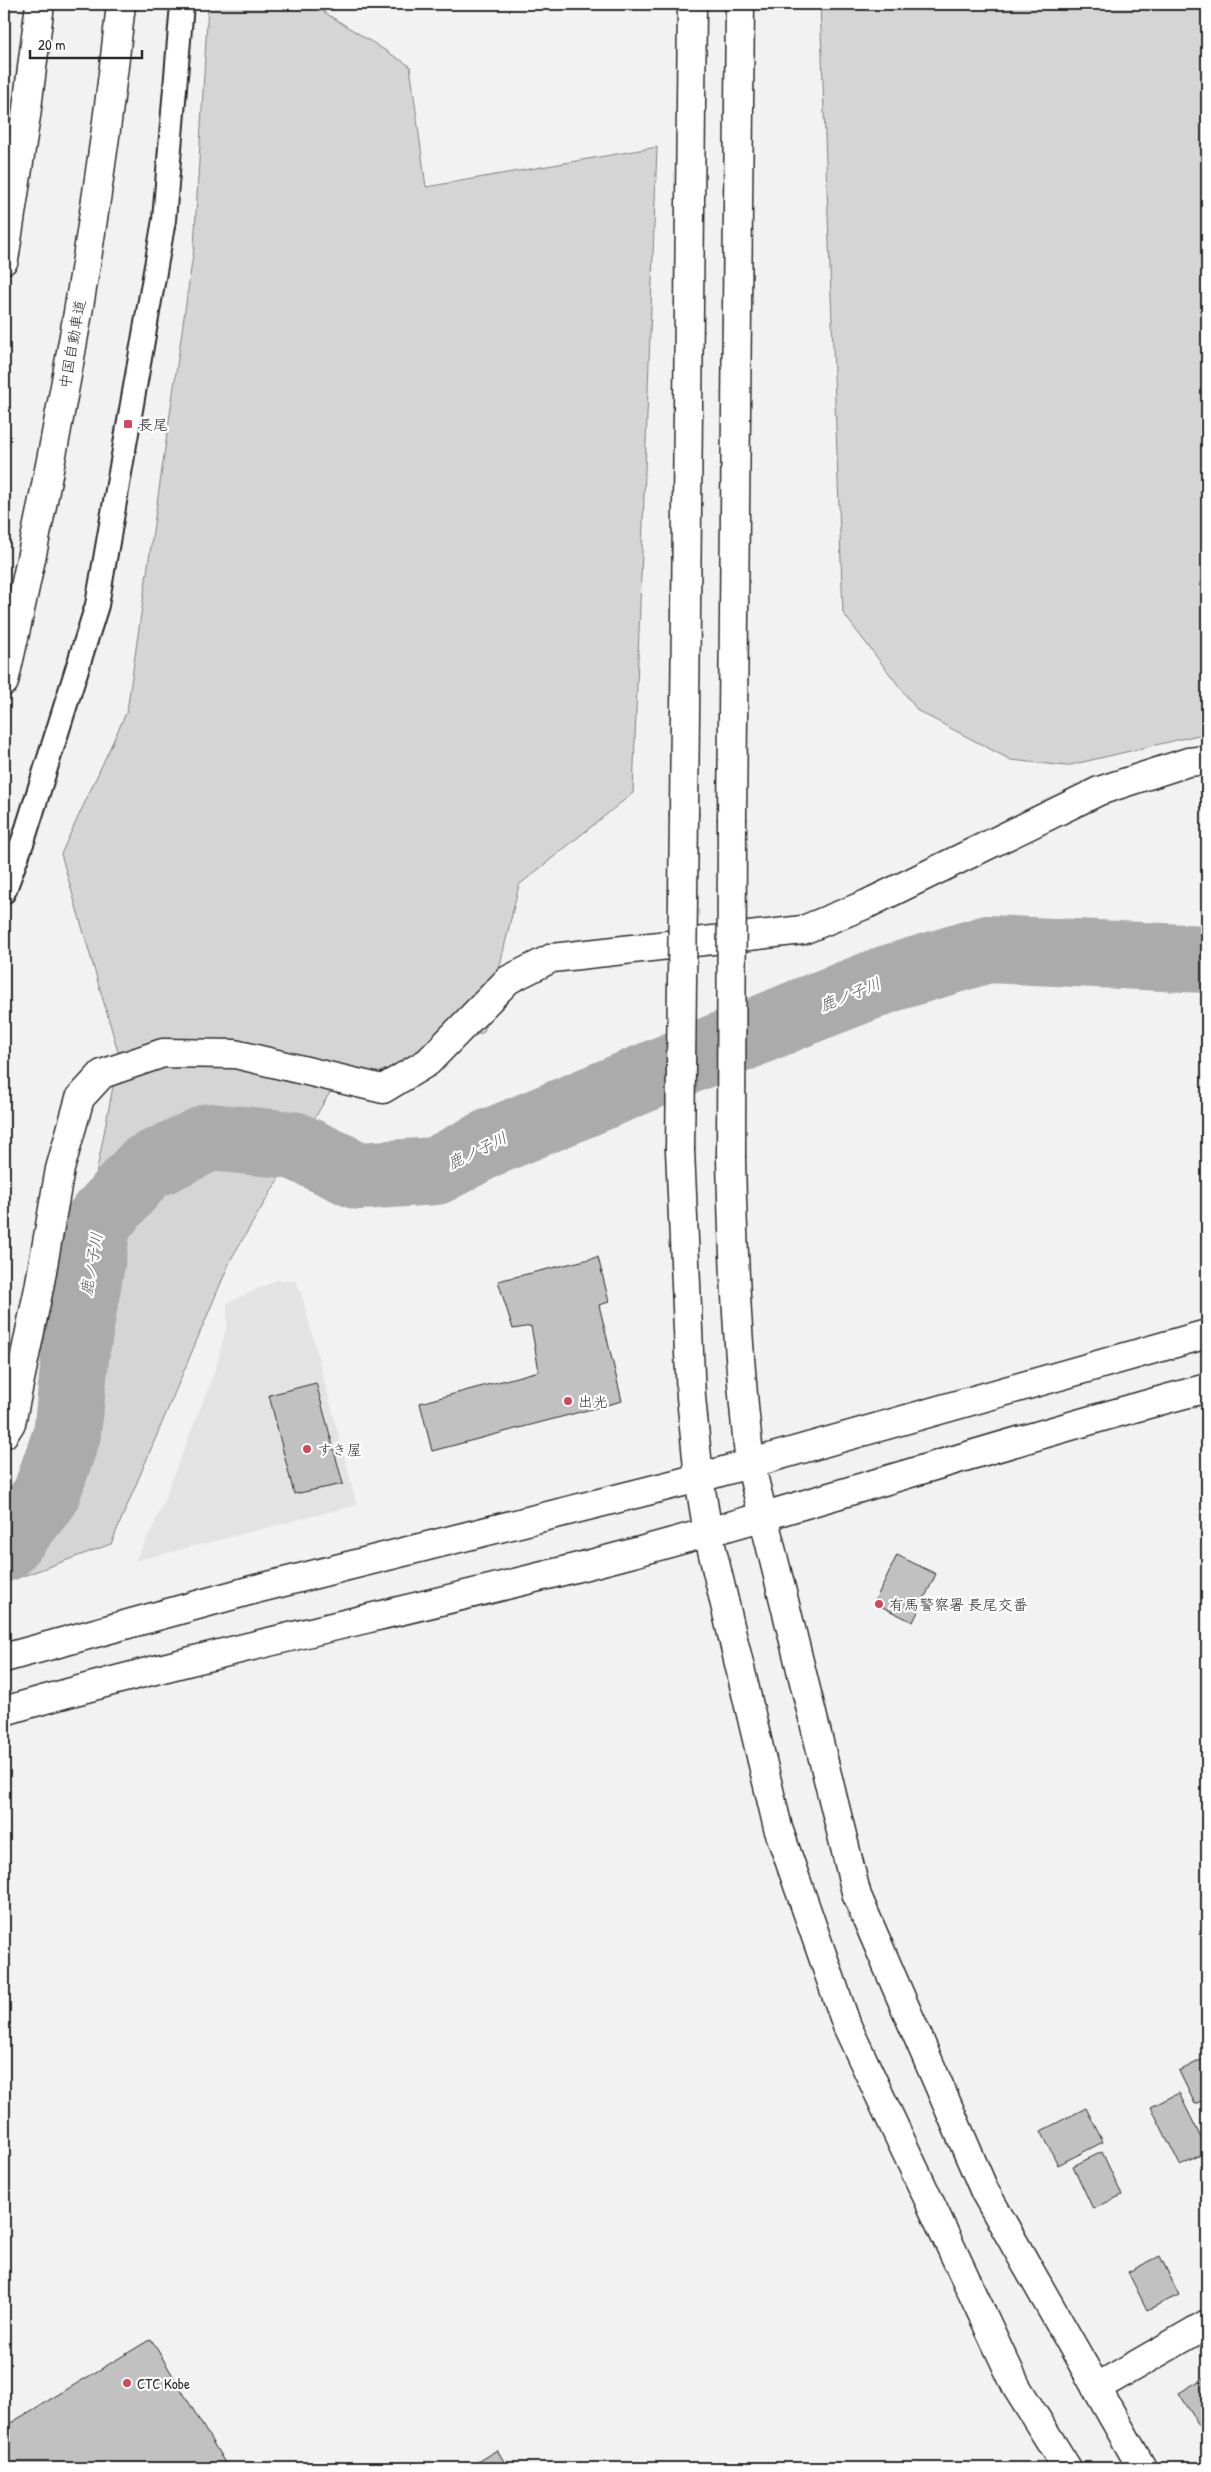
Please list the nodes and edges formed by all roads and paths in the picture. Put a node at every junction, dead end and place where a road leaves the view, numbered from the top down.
1 (40, 4) edge
2 (121, 4) edge
3 (182, 4) edge
4 (692, 4) edge
5 (740, 4) edge
6 (26, 116) junction
7 (4, 193) edge
8 (4, 260) edge
9 (4, 682) edge
10 (1207, 760) edge
11 (4, 892) edge
12 (1207, 1334) edge
13 (1207, 1388) edge
14 (4, 1434) edge
15 (750, 1463) junction
16 (699, 1478) junction
17 (762, 1517) junction
18 (708, 1533) junction
19 (4, 1658) edge
20 (4, 1712) edge
21 (1207, 2324) edge
22 (1096, 2388) junction
23 (1067, 2468) edge
24 (1142, 2468) edge

1 - 6 main road
2 - 9 main road, 中国自動車道
3 - 11 lane
4 - 16 main road, bridge
5 - 15 main road, bridge
6 - 7 lane
6 - 8 main road
10 - 14 main road
12 - 15 main road
13 - 17 main road
15 - 16 main road
15 - 17 main road
16 - 18 main road
16 - 19 main road
17 - 18 main road
17 - 22 main road
18 - 20 main road
18 - 23 main road
21 - 22 main road
22 - 24 main road

